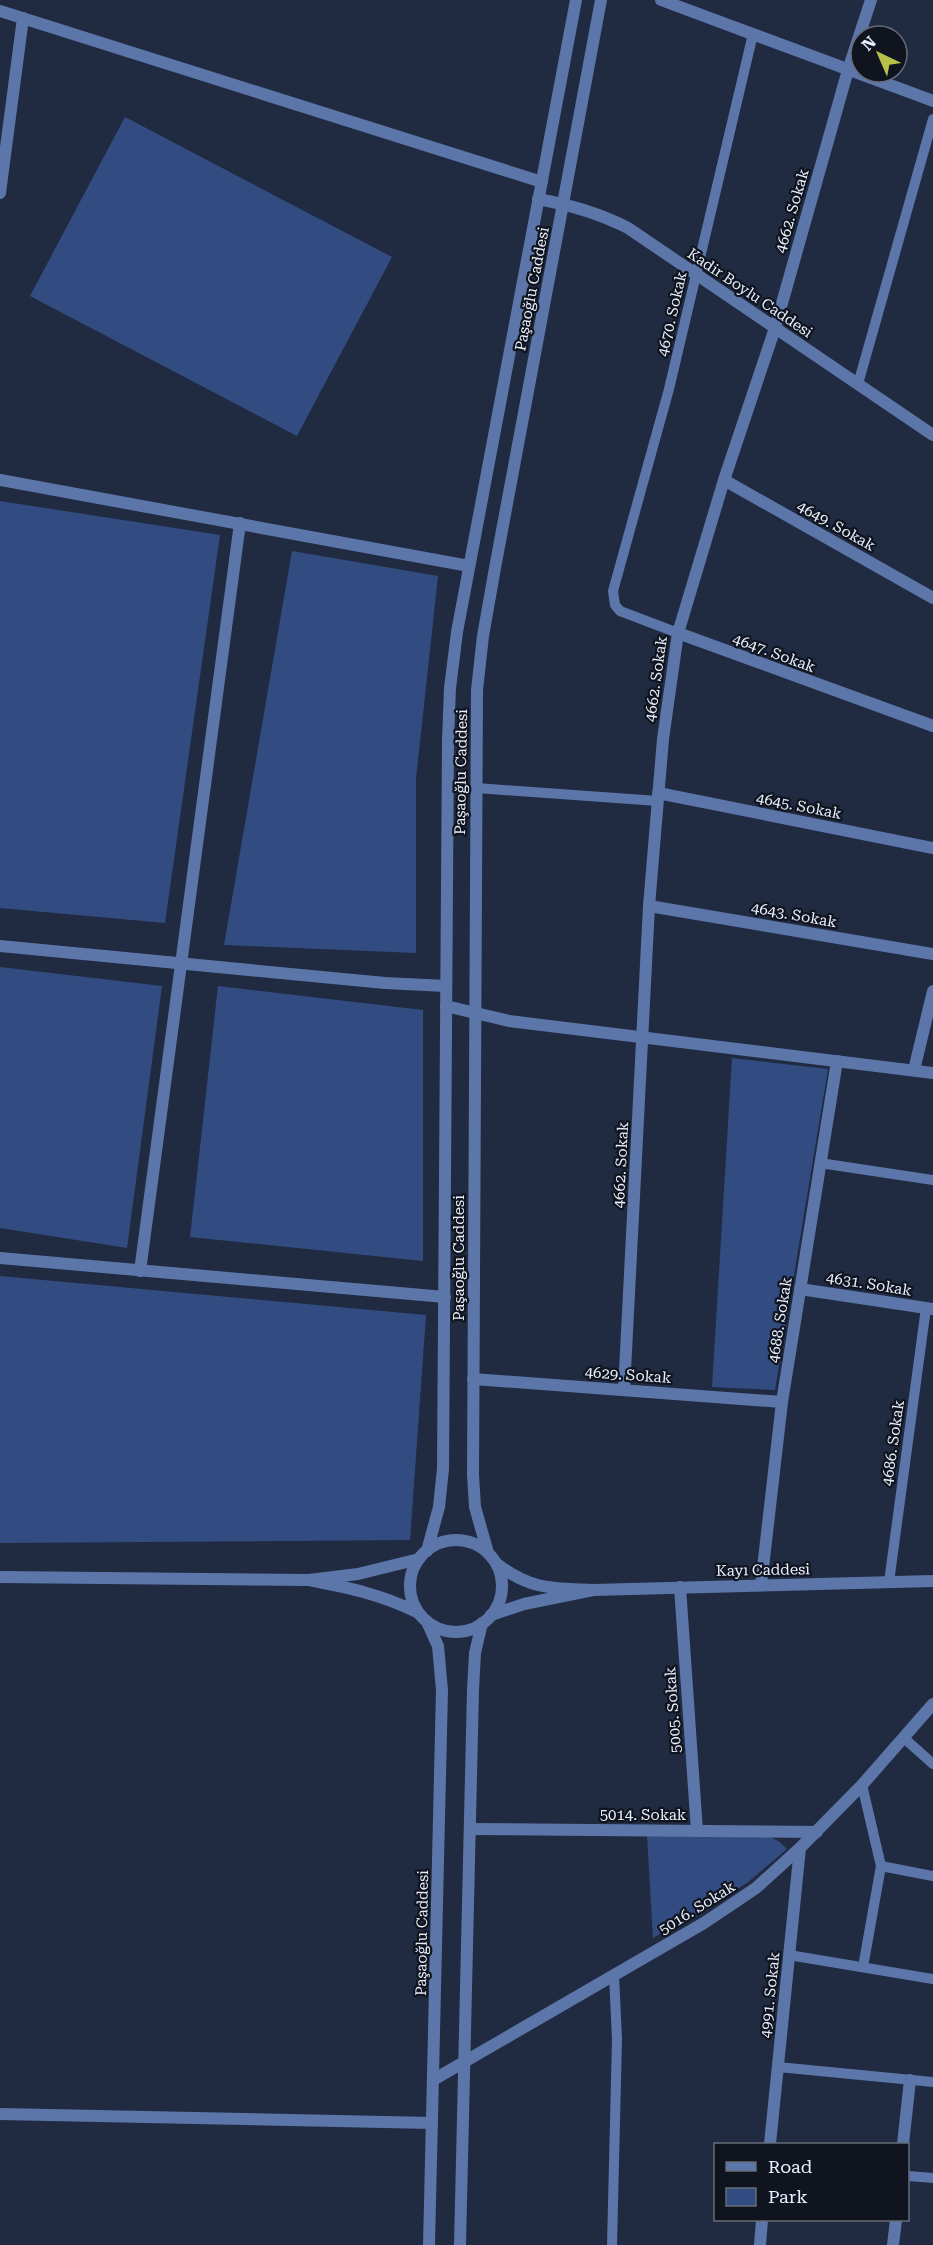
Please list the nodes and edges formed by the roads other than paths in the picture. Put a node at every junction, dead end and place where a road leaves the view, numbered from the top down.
1 (576, 0) edge
2 (601, 0) edge
3 (661, 0) edge
4 (871, 0) edge
5 (0, 11) edge
6 (23, 18) junction
7 (753, 34) junction
8 (848, 69) junction
9 (933, 101) edge
10 (933, 119) edge
11 (542, 182) junction
12 (0, 193) edge
13 (538, 199) junction
14 (563, 203) junction
15 (696, 275) junction
16 (774, 328) junction
17 (858, 384) junction
18 (933, 435) edge
19 (0, 480) edge
20 (724, 480) junction
21 (240, 523) junction
22 (468, 566) junction
23 (613, 598) joint
24 (933, 598) edge
25 (678, 633) junction
26 (933, 726) edge
27 (476, 788) junction
28 (658, 797) junction
29 (933, 848) edge
30 (649, 906) junction
31 (0, 946) edge
32 (933, 954) edge
33 (181, 964) junction
34 (446, 986) junction
35 (933, 991) edge
36 (446, 1006) junction
37 (475, 1013) junction
38 (642, 1037) junction
39 (837, 1061) junction
40 (914, 1070) junction
41 (933, 1073) edge
42 (820, 1163) junction
43 (933, 1180) edge
44 (0, 1258) edge
45 (140, 1271) junction
46 (800, 1289) junction
47 (445, 1297) junction
48 (930, 1309) edge
49 (473, 1379) junction
50 (624, 1390) junction
51 (782, 1402) junction
52 (488, 1553) junction
53 (423, 1555) junction
54 (497, 1564) junction
55 (0, 1577) edge
56 (309, 1580) junction
57 (933, 1581) edge
58 (889, 1582) junction
59 (760, 1586) junction
60 (680, 1587) junction
61 (593, 1590) junction
62 (417, 1612) junction
63 (487, 1619) junction
64 (428, 1624) junction
65 (933, 1704) edge
66 (905, 1739) junction
67 (933, 1764) edge
68 (862, 1785) junction
69 (470, 1829) junction
70 (697, 1831) junction
71 (817, 1832) junction
72 (800, 1848) junction
73 (881, 1866) junction
74 (933, 1876) edge
75 (789, 1955) junction
76 (863, 1967) junction
77 (614, 1975) junction
78 (933, 1979) edge
79 (464, 2062) junction
80 (778, 2067) junction
81 (433, 2080) junction
82 (910, 2080) junction
83 (933, 2082) edge
84 (0, 2114) edge
85 (432, 2123) junction
86 (770, 2143) edge
87 (903, 2143) edge
88 (909, 2176) edge
89 (933, 2178) edge
90 (762, 2221) edge
91 (896, 2221) edge
92 (429, 2245) edge
93 (460, 2245) edge
94 (612, 2245) edge
95 (760, 2245) edge
96 (893, 2245) edge

1 - 11 street, Paşaoğlu Caddesi
2 - 14 street, Paşaoğlu Caddesi
3 - 7 street
4 - 8 street, 4662. Sokak
5 - 6 street
6 - 11 street
6 - 12 street
7 - 8 street
7 - 15 lane, 4670. Sokak
8 - 9 street
8 - 16 street, 4662. Sokak
10 - 17 lane
11 - 13 street, Paşaoğlu Caddesi
13 - 14 street, Kadir Boylu Caddesi
13 - 22 street, Paşaoğlu Caddesi
14 - 15 street, Kadir Boylu Caddesi
14 - 27 street, Paşaoğlu Caddesi
15 - 16 street, Kadir Boylu Caddesi
15 - 23 lane, 4670. Sokak
16 - 17 street, Kadir Boylu Caddesi
16 - 20 street, 4662. Sokak
17 - 18 street, Kadir Boylu Caddesi
19 - 21 street
20 - 24 street, 4649. Sokak
20 - 25 street, 4662. Sokak
21 - 22 street
21 - 33 street
22 - 34 street, Paşaoğlu Caddesi
23 - 25 lane, 4647. Sokak
25 - 26 street, 4647. Sokak
25 - 28 street, 4662. Sokak
27 - 28 lane, 4645. Sokak
27 - 37 street, Paşaoğlu Caddesi
28 - 29 street, 4645. Sokak
28 - 30 street, 4662. Sokak
30 - 32 street, 4643. Sokak
30 - 38 street, 4662. Sokak
31 - 33 street
33 - 34 street
33 - 45 street
34 - 36 street, Paşaoğlu Caddesi
35 - 40 street
36 - 37 street
36 - 47 street, Paşaoğlu Caddesi
37 - 38 street
37 - 49 street, Paşaoğlu Caddesi
38 - 39 street
38 - 50 street, 4662. Sokak
39 - 40 street
39 - 42 street, 4688. Sokak
40 - 41 street
42 - 43 lane
42 - 46 street, 4688. Sokak
44 - 45 street
45 - 47 street
46 - 48 street, 4631. Sokak
46 - 51 street, 4688. Sokak
47 - 53 street, Paşaoğlu Caddesi
48 - 58 lane, 4686. Sokak
49 - 50 street, 4629. Sokak
49 - 52 street, Paşaoğlu Caddesi
50 - 51 street, 4629. Sokak
51 - 59 street, 4688. Sokak
52 - 53 street
52 - 54 street
53 - 56 street
53 - 62 street
54 - 61 street, Kayı Caddesi
54 - 63 street
55 - 56 street
56 - 62 street
57 - 58 street, Kayı Caddesi
58 - 59 street, Kayı Caddesi
59 - 60 street, Kayı Caddesi
60 - 61 street, Kayı Caddesi
60 - 70 street, 5005. Sokak
61 - 63 street, Kayı Caddesi
62 - 64 street
63 - 64 street
63 - 69 street
64 - 81 street, Paşaoğlu Caddesi
65 - 66 street, 5016. Sokak
66 - 67 lane
66 - 68 street, 5016. Sokak
68 - 71 street, 5016. Sokak
68 - 73 lane
69 - 70 street, 5014. Sokak
69 - 79 street
70 - 71 street, 5014. Sokak
71 - 72 street, 5016. Sokak
72 - 75 street, 4991. Sokak
72 - 77 street, 5016. Sokak
73 - 74 lane
73 - 76 lane
75 - 76 lane
75 - 80 street, 4991. Sokak
76 - 78 lane
77 - 79 street, 5016. Sokak
77 - 94 lane
79 - 81 street, 5016. Sokak
79 - 93 street
80 - 82 lane
80 - 86 street, 4991. Sokak
81 - 85 street, Paşaoğlu Caddesi
82 - 83 lane
82 - 87 street
84 - 85 street
85 - 92 street, Paşaoğlu Caddesi
88 - 89 lane
90 - 95 street
91 - 96 street

